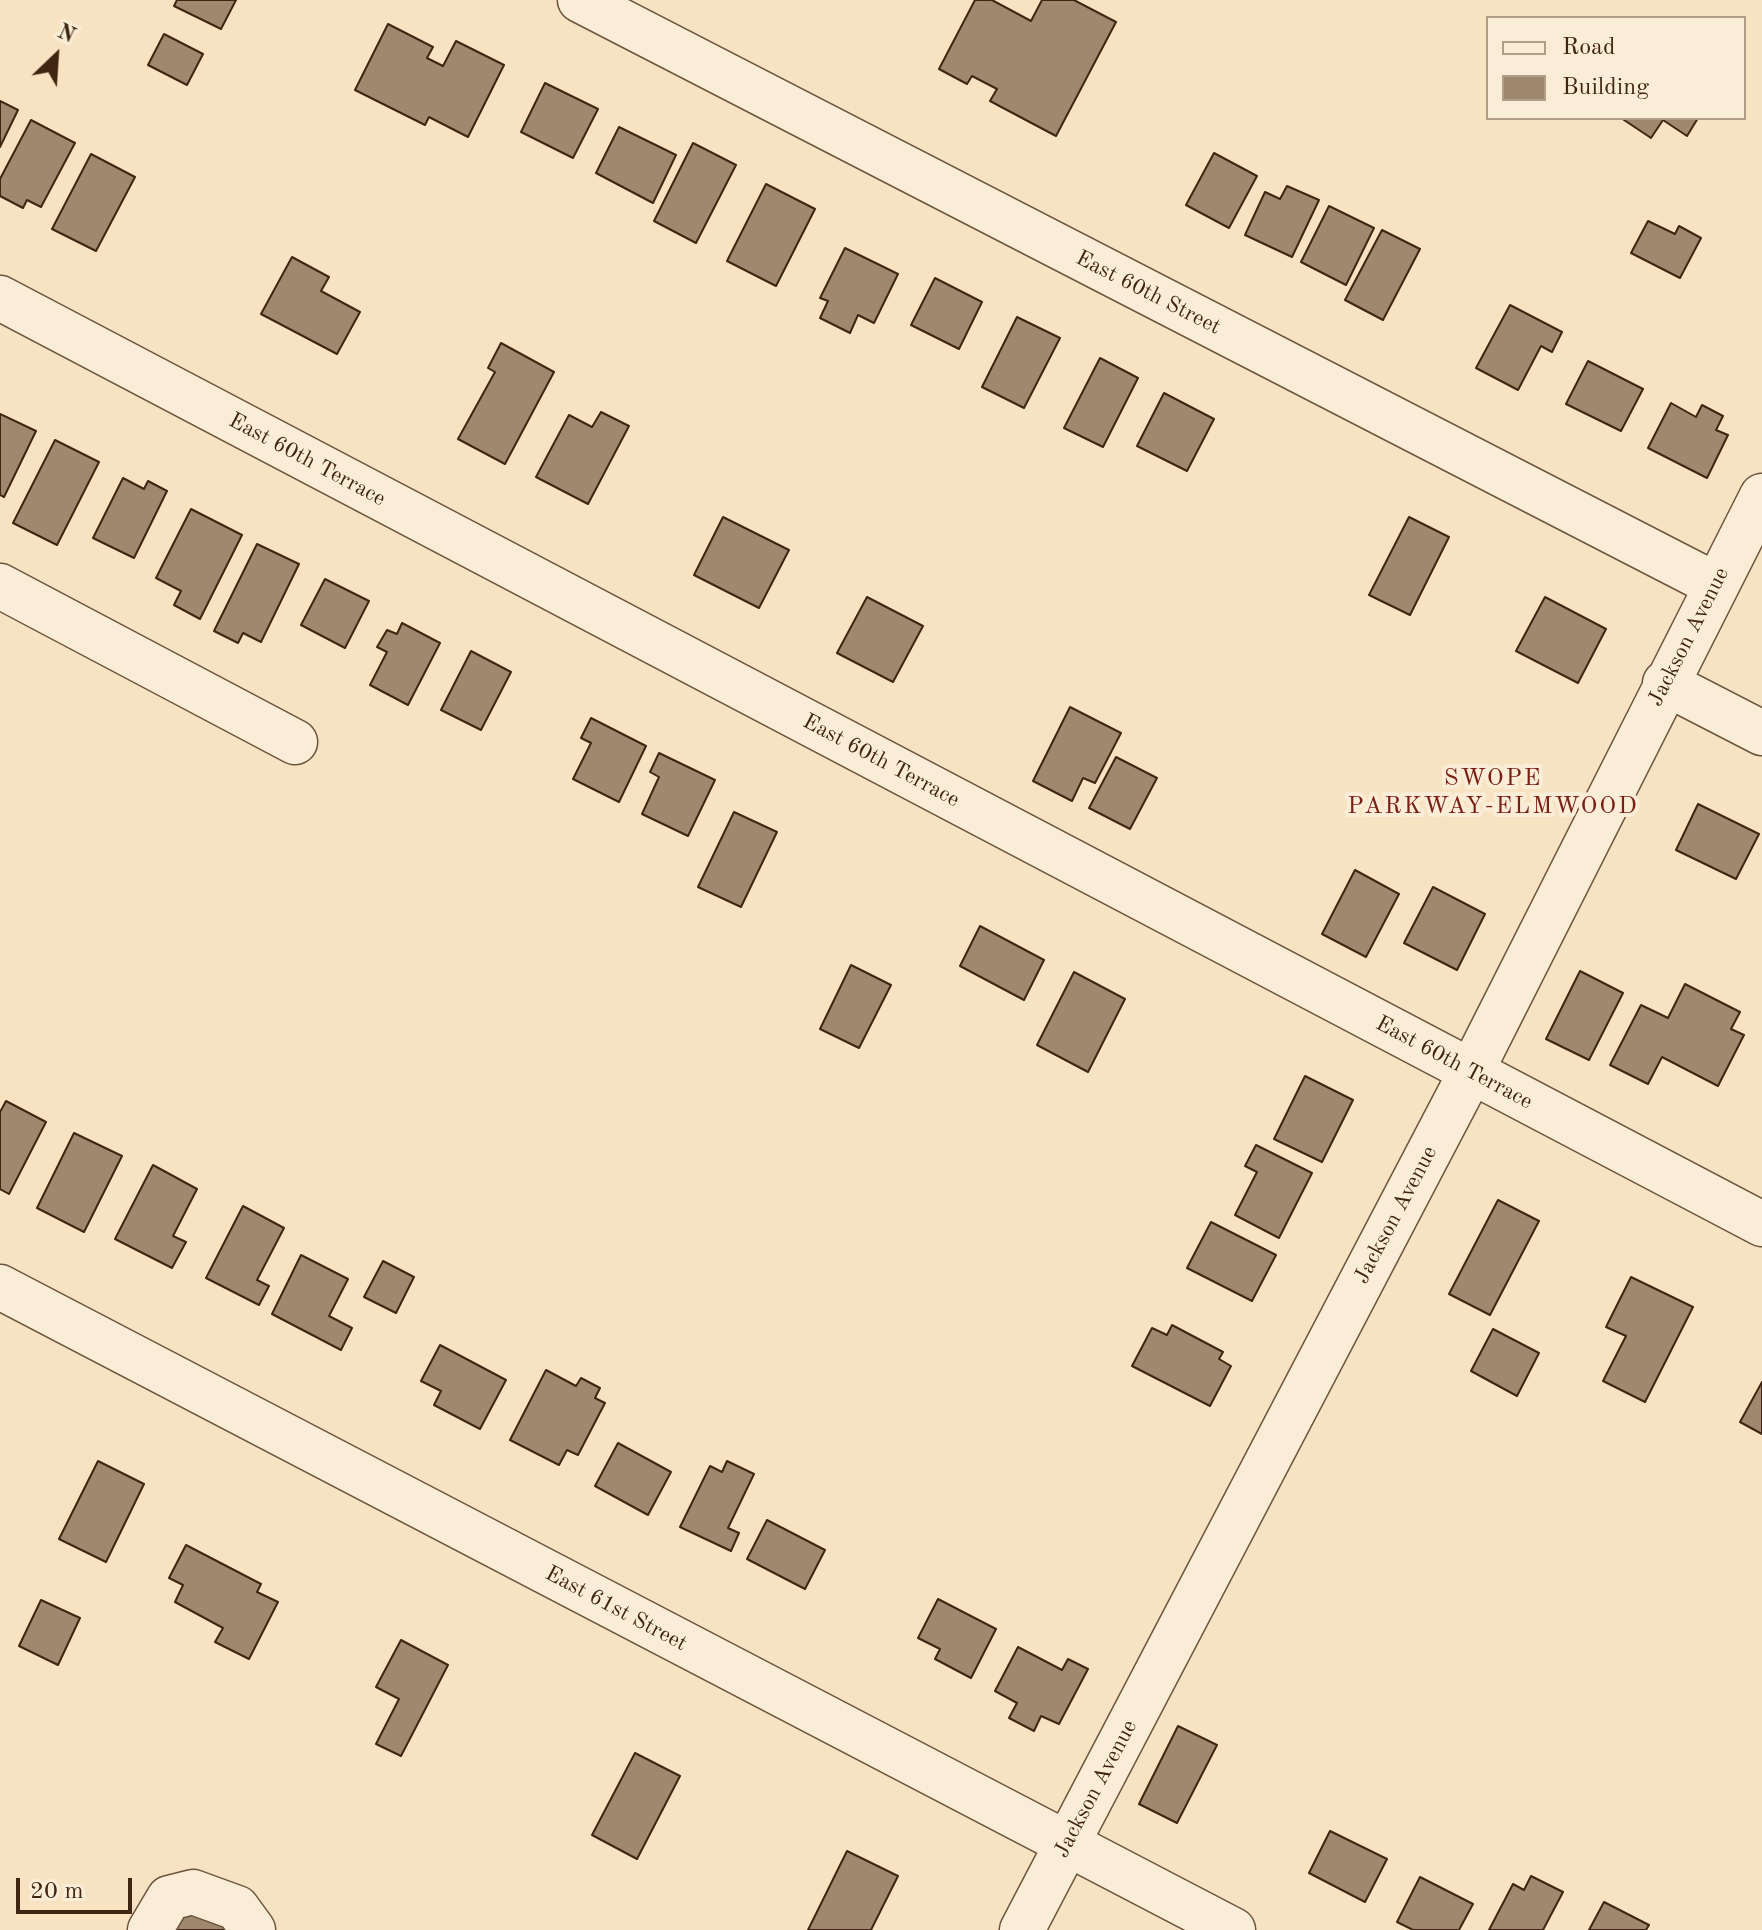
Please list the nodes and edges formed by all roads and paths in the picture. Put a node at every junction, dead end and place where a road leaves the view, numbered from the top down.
1 (580, 0) edge
2 (0, 298) edge
3 (1762, 496) edge
4 (1716, 585) junction
5 (0, 586) edge
6 (1665, 683) junction
7 (1762, 733) edge
8 (295, 742) dead end
9 (1471, 1072) junction
10 (1762, 1224) edge
11 (0, 1287) edge
12 (1067, 1844) junction
13 (150, 1930) edge
14 (253, 1930) edge
15 (1022, 1930) edge
16 (1233, 1930) edge

1 - 4 street, East 60th Street
2 - 9 street, East 60th Terrace
3 - 4 street, Jackson Avenue
4 - 6 street, Jackson Avenue
5 - 8 street
6 - 7 street
6 - 9 street, Jackson Avenue
9 - 10 street, East 60th Terrace
9 - 12 street, Jackson Avenue
11 - 12 street, East 61st Street
12 - 15 street, Jackson Avenue
12 - 16 street, East 61st Street
13 - 14 street

